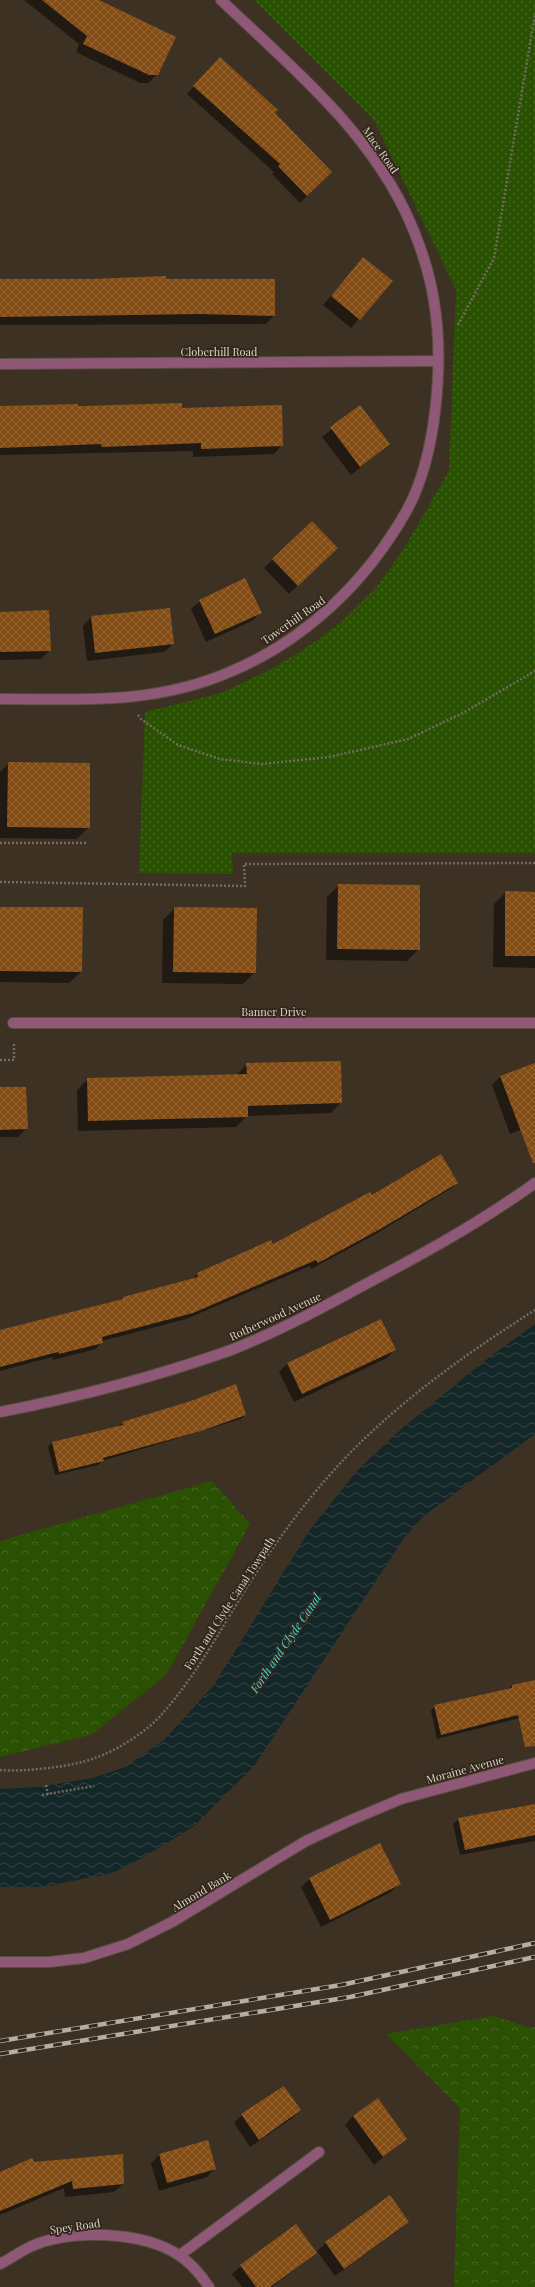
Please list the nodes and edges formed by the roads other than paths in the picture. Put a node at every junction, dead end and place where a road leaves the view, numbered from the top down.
1 (221, 0) edge
2 (438, 361) junction
3 (0, 364) edge
4 (0, 699) edge
5 (13, 1023) dead end
6 (535, 1023) edge
7 (535, 1183) edge
8 (0, 1412) edge
9 (535, 1764) edge
10 (401, 1799) joint
11 (0, 1962) edge
12 (319, 2152) dead end
13 (180, 2255) junction
14 (0, 2264) edge
15 (209, 2287) edge

1 - 2 street, Mace Road
2 - 3 street, Cloberhill Road
2 - 4 street, Towerhill Road
5 - 6 street, Banner Drive
7 - 8 street, Rotherwood Avenue
9 - 10 street, Moraine Avenue
10 - 11 street, Almond Bank
12 - 13 street
13 - 14 street, Spey Road
13 - 15 street, Spey Road

